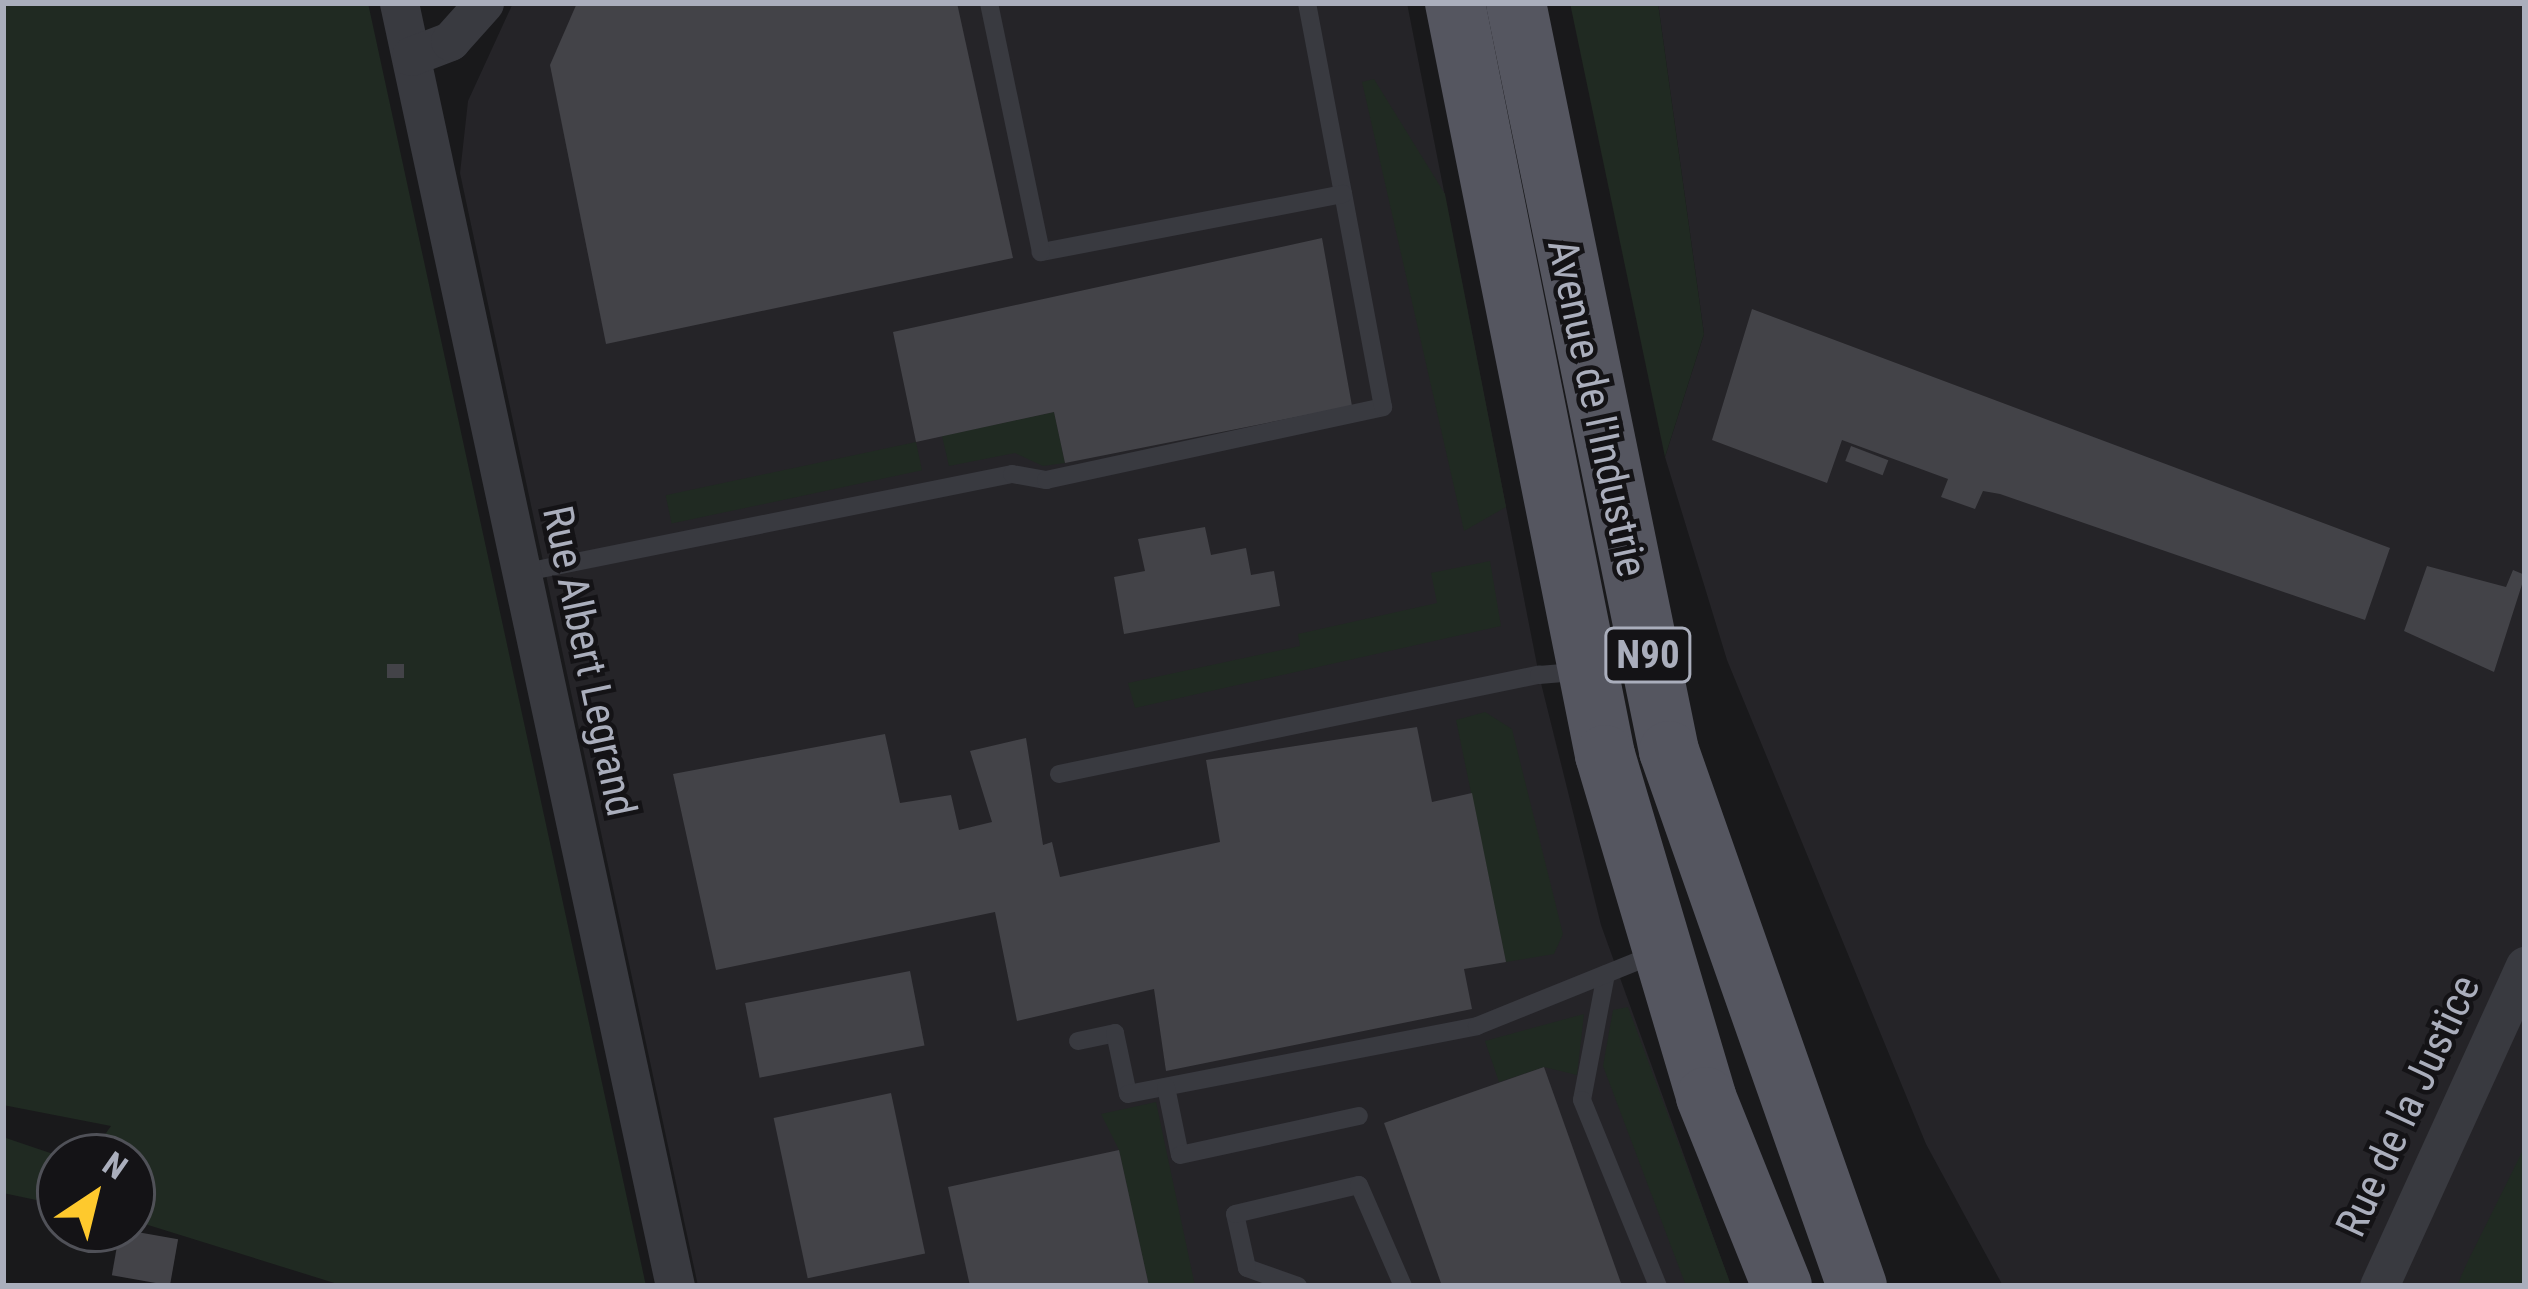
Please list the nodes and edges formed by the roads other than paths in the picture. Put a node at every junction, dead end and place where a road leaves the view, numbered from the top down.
1 (399, 3) edge
2 (484, 3) edge
3 (989, 3) edge
4 (1307, 3) edge
5 (1455, 3) edge
6 (1516, 3) edge
7 (411, 56) junction
8 (1343, 194) junction
9 (520, 573) junction
10 (1651, 665) junction
11 (1588, 673) junction
12 (1059, 774) dead end
13 (1663, 951) junction
14 (2525, 966) edge
15 (1606, 974) junction
16 (1078, 1042) dead end
17 (1166, 1087) junction
18 (1359, 1116) dead end
19 (675, 1286) edge
20 (1298, 1286) edge
21 (1403, 1286) edge
22 (1658, 1286) edge
23 (1782, 1286) edge
24 (1857, 1286) edge
25 (2379, 1286) edge

1 - 7 street, Rue Albert Legrand
2 - 7 street
3 - 8 lane
4 - 8 lane
5 - 11 main road, Avenue de l'Industrie / N90
6 - 10 main road, Avenue de l'Industrie / N90
7 - 9 street, Rue Albert Legrand
8 - 9 lane
9 - 19 street, Rue Albert Legrand
10 - 11 lane
10 - 24 main road, Avenue de l'Industrie / N90
11 - 12 lane
11 - 13 main road, Avenue de l'Industrie / N90
13 - 15 lane
13 - 23 main road, Avenue de l'Industrie / N90
14 - 25 street, Rue de la Justice
15 - 17 lane
15 - 22 lane
16 - 17 lane
17 - 18 lane
20 - 21 lane

